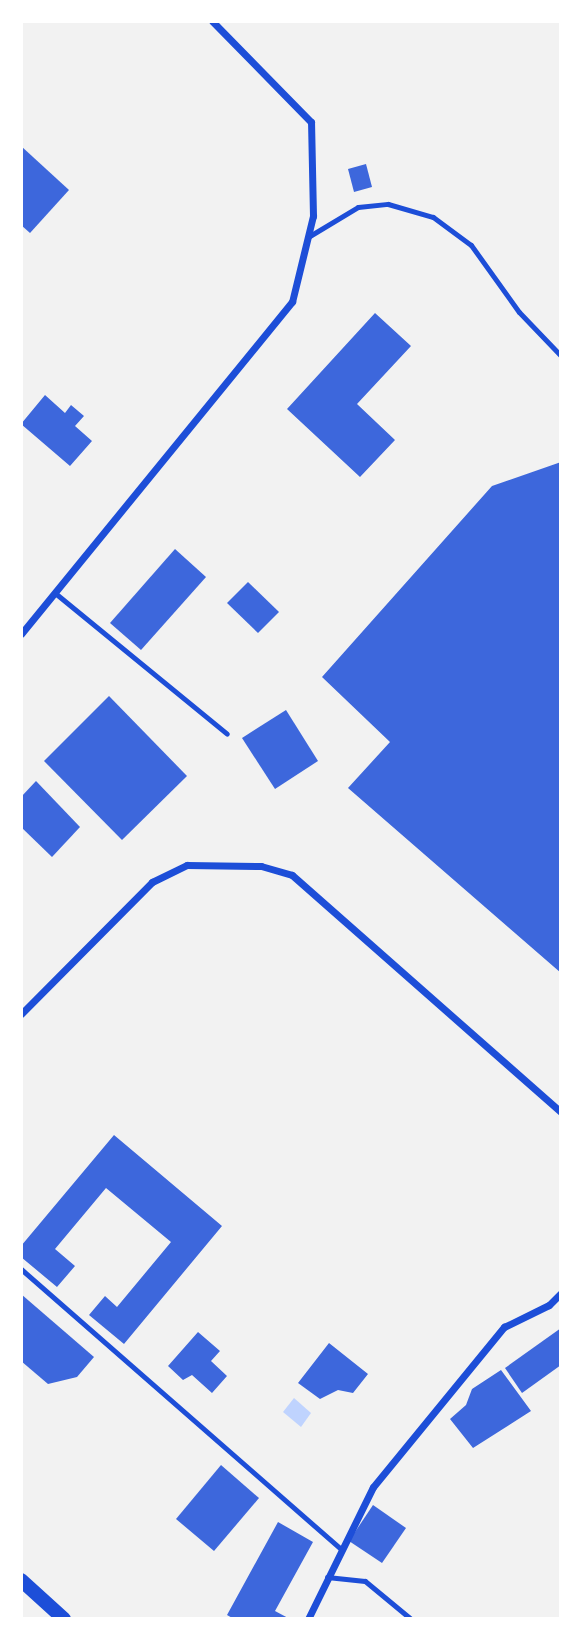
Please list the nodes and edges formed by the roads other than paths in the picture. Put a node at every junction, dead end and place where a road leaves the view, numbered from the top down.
1 (212, 21) edge
2 (308, 237) junction
3 (561, 356) edge
4 (55, 593) junction
5 (21, 634) edge
6 (227, 734) dead end
7 (21, 1014) edge
8 (561, 1112) edge
9 (21, 1269) edge
10 (561, 1293) edge
11 (341, 1549) junction
12 (327, 1577) junction
13 (21, 1580) edge
14 (64, 1619) edge
15 (307, 1619) edge
16 (411, 1619) edge

1 - 2 street
2 - 3 lane
2 - 4 street
4 - 5 street
4 - 6 lane
7 - 8 street
9 - 11 lane
10 - 11 street
11 - 12 street
12 - 15 street
12 - 16 lane
13 - 14 main road

